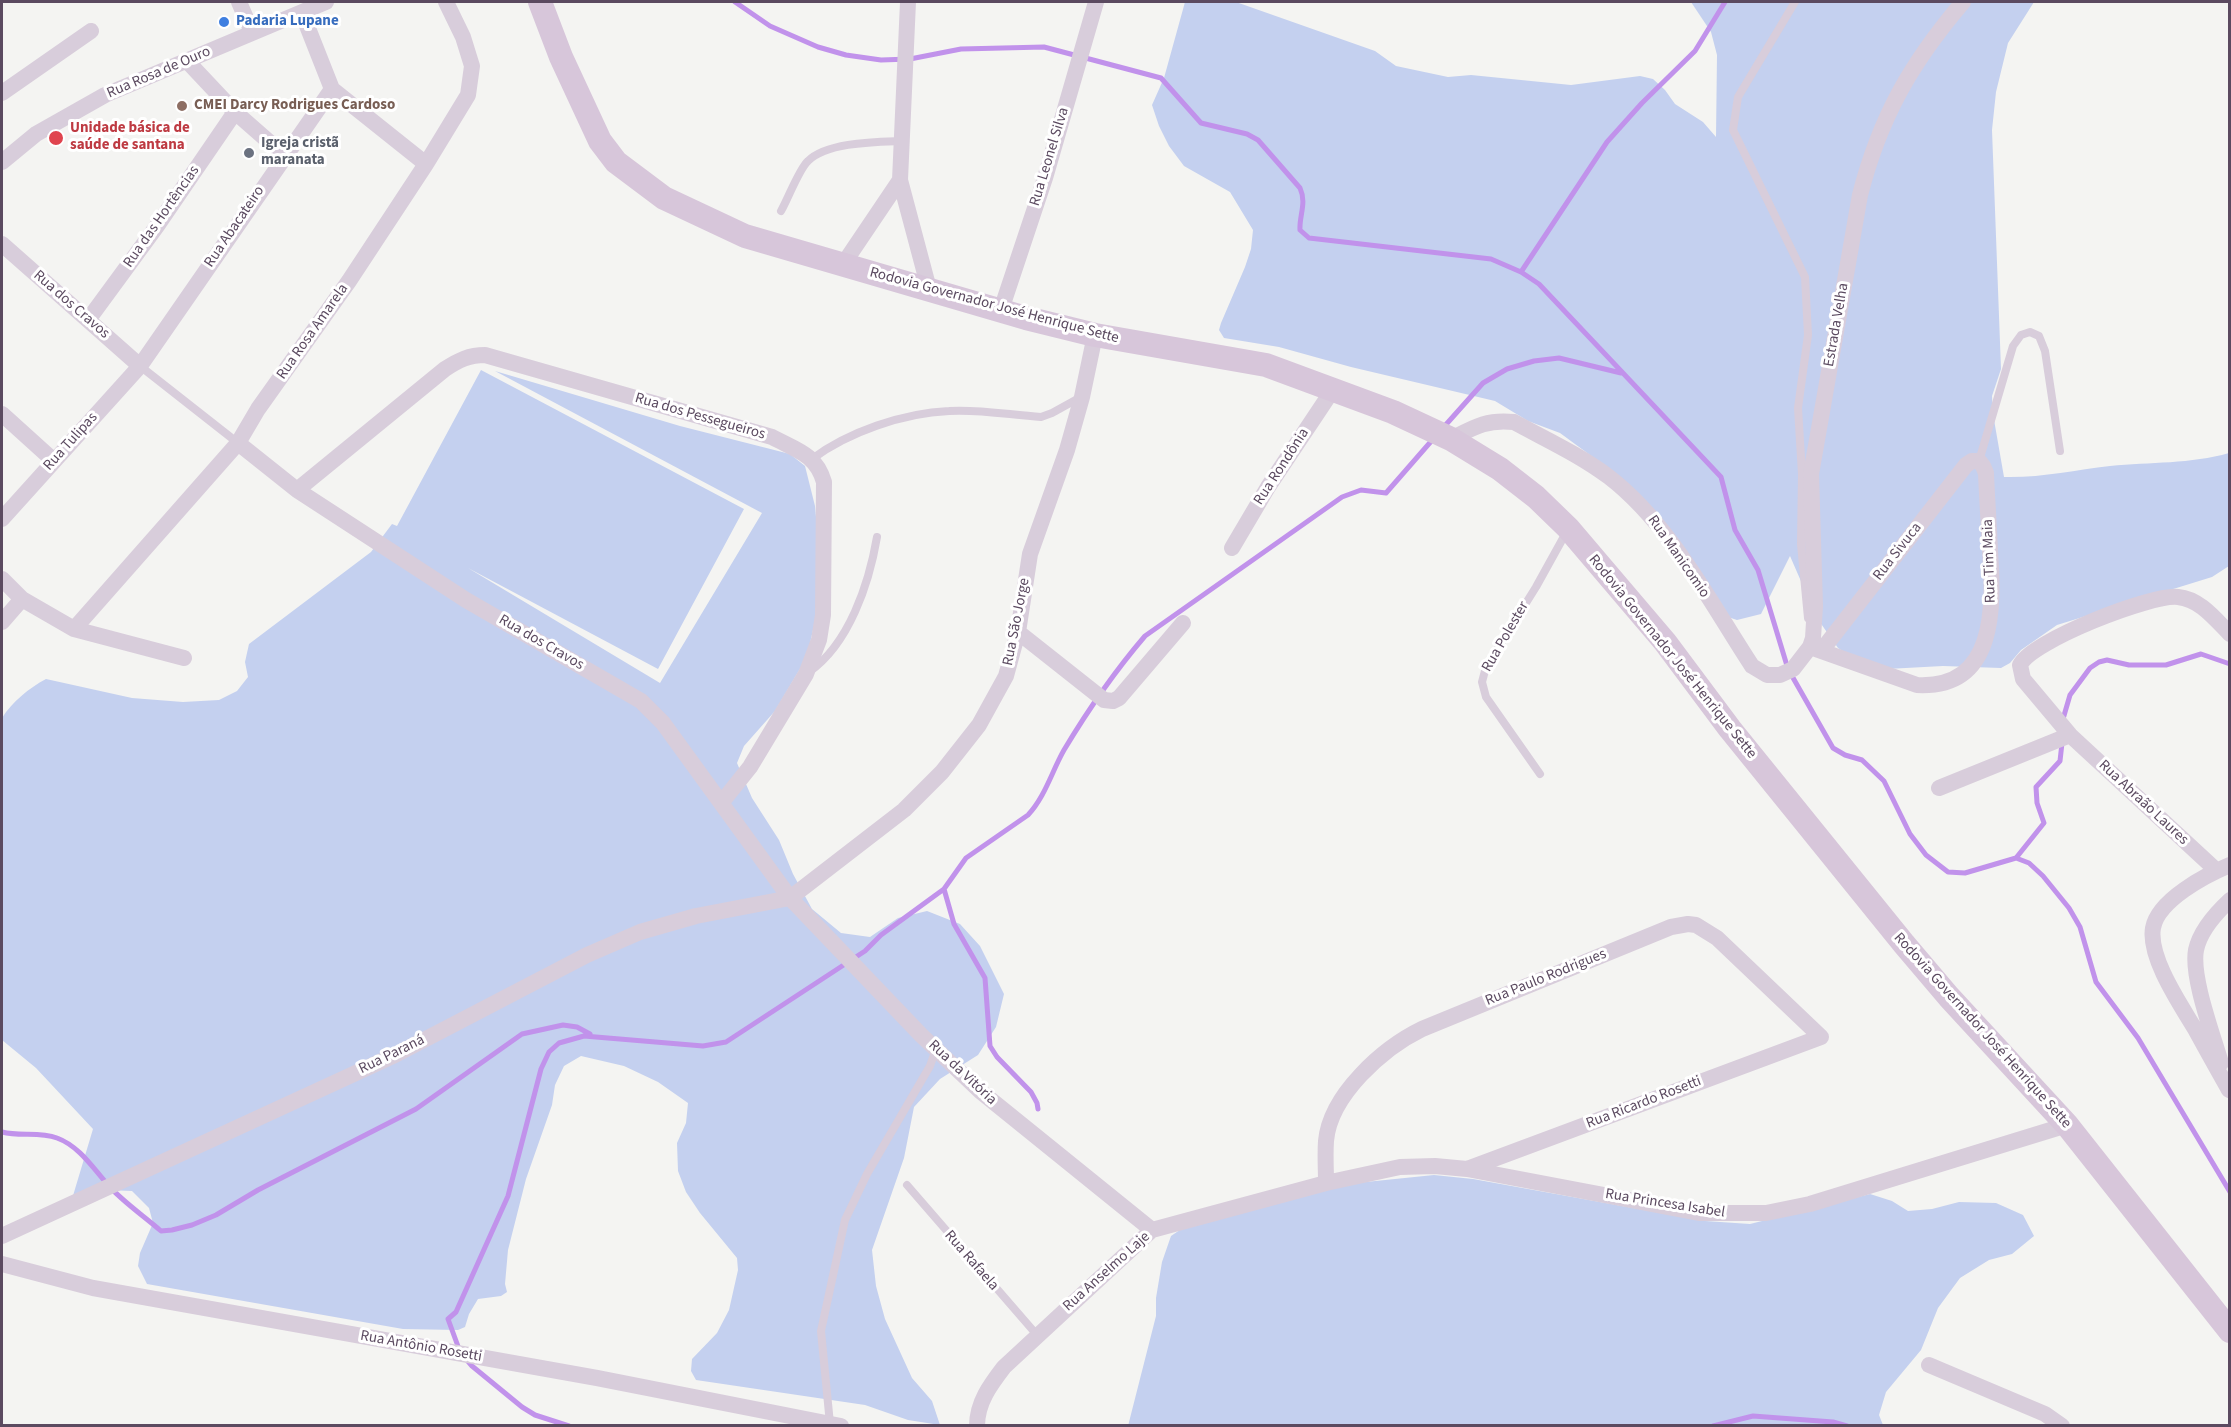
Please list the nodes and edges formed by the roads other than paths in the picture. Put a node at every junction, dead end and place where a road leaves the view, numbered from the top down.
1 (239, 2) edge
2 (326, 2) edge
3 (446, 2) edge
4 (540, 2) edge
5 (909, 2) edge
6 (1096, 2) edge
7 (1795, 2) edge
8 (1963, 2) edge
9 (302, 13) junction
10 (92, 31) dead end
11 (252, 32) junction
12 (187, 61) junction
13 (332, 89) junction
14 (2, 93) edge
15 (235, 112) junction
16 (902, 141) junction
17 (284, 155) junction
18 (2, 162) edge
19 (426, 164) junction
20 (900, 180) junction
21 (781, 211) dead end
22 (2, 244) edge
23 (842, 266) junction
24 (929, 289) junction
25 (1000, 310) junction
26 (88, 320) junction
27 (1095, 335) junction
28 (140, 366) junction
29 (1334, 388) junction
30 (1082, 397) junction
31 (2, 414) edge
32 (1450, 439) junction
33 (238, 443) junction
34 (2060, 451) dead end
35 (812, 459) junction
36 (54, 461) junction
37 (1979, 461) junction
38 (297, 490) junction
39 (2, 519) edge
40 (1568, 528) junction
41 (877, 537) dead end
42 (1232, 548) dead end
43 (2, 579) edge
44 (22, 599) junction
45 (2, 622) edge
46 (1184, 623) dead end
47 (74, 629) junction
48 (1018, 632) junction
49 (2229, 634) edge
50 (1816, 648) junction
51 (184, 658) dead end
52 (1793, 669) joint
53 (806, 674) junction
54 (2070, 735) junction
55 (1540, 774) dead end
56 (1939, 788) dead end
57 (722, 802) junction
58 (2223, 868) edge
59 (790, 898) junction
60 (2229, 900) edge
61 (1821, 1037) joint
62 (936, 1049) junction
63 (2229, 1091) edge
64 (2067, 1125) junction
65 (1467, 1169) junction
66 (1326, 1183) junction
67 (907, 1185) dead end
68 (1152, 1230) junction
69 (2, 1236) edge
70 (2, 1264) edge
71 (2229, 1331) edge
72 (1037, 1335) junction
73 (1929, 1365) dead end
74 (826, 1424) edge
75 (977, 1425) edge
76 (2062, 1425) edge

1 - 11 street
2 - 9 street, Rua Rosa de Ouro
3 - 19 street, Rua Rosa Amarela
4 - 23 main road, Rodovia Governador José Henrique Sette
5 - 16 street
6 - 25 street, Rua Leonel Silva
7 - 50 lane
8 - 50 street, Estrada Velha
9 - 11 street, Rua Rosa de Ouro
9 - 13 street
10 - 14 street
11 - 12 street, Rua Rosa de Ouro
12 - 15 street
12 - 18 street, Rua Rosa de Ouro
13 - 17 street, Rua Abacateiro
13 - 19 street
15 - 17 street
15 - 26 street, Rua das Hortências
16 - 20 street
16 - 21 lane
17 - 28 street, Rua Abacateiro
19 - 33 street, Rua Rosa Amarela
20 - 23 street
20 - 24 street
22 - 26 street, Rua dos Cravos
23 - 24 main road, Rodovia Governador José Henrique Sette
24 - 25 main road, Rodovia Governador José Henrique Sette
25 - 27 main road, Rodovia Governador José Henrique Sette
26 - 28 street, Rua dos Cravos
27 - 29 main road, Rodovia Governador José Henrique Sette
27 - 30 street, Rua São Jorge
28 - 33 lane
28 - 36 street, Rua Tulipas
29 - 32 main road, Rodovia Governador José Henrique Sette
29 - 42 street, Rua Rondônia
30 - 35 lane
30 - 48 street, Rua São Jorge
31 - 36 street
32 - 40 main road, Rodovia Governador José Henrique Sette
32 - 52 street, Rua Manicomio
33 - 38 street, Rua dos Cravos
33 - 47 street, Rua Rosa Amarela
34 - 37 lane
35 - 38 street, Rua dos Pessegueiros
35 - 53 street
36 - 39 street, Rua Tulipas
37 - 50 street, Rua Sivuca
37 - 50 street, Rua Tim Maia
38 - 57 street, Rua dos Cravos
40 - 55 lane, Rua Polester
40 - 64 main road, Rodovia Governador José Henrique Sette
41 - 53 lane
43 - 44 street
44 - 45 street
44 - 47 street
46 - 48 street
47 - 51 street
48 - 59 street, Rua São Jorge
49 - 54 street, Rua Abraão Laures
50 - 52 street, Estrada Velha
53 - 57 street
54 - 56 street
54 - 58 street, Rua Abraão Laures
57 - 59 street, Rua dos Cravos
58 - 63 street
59 - 62 street, Rua da Vitória
59 - 69 street, Rua Paraná
60 - 63 street
61 - 65 street, Rua Ricardo Rosetti
61 - 66 street, Rua Paulo Rodrigues
62 - 68 street, Rua da Vitória
62 - 74 lane
64 - 65 street, Rua Princesa Isabel
64 - 71 main road, Rodovia Governador José Henrique Sette
65 - 66 street, Rua Princesa Isabel
66 - 68 street, Rua Anselmo Laje
67 - 72 lane, Rua Rafaela
68 - 72 street, Rua Anselmo Laje
70 - 74 street, Rua Antônio Rosetti
72 - 75 street, Rua Anselmo Laje
73 - 76 street

